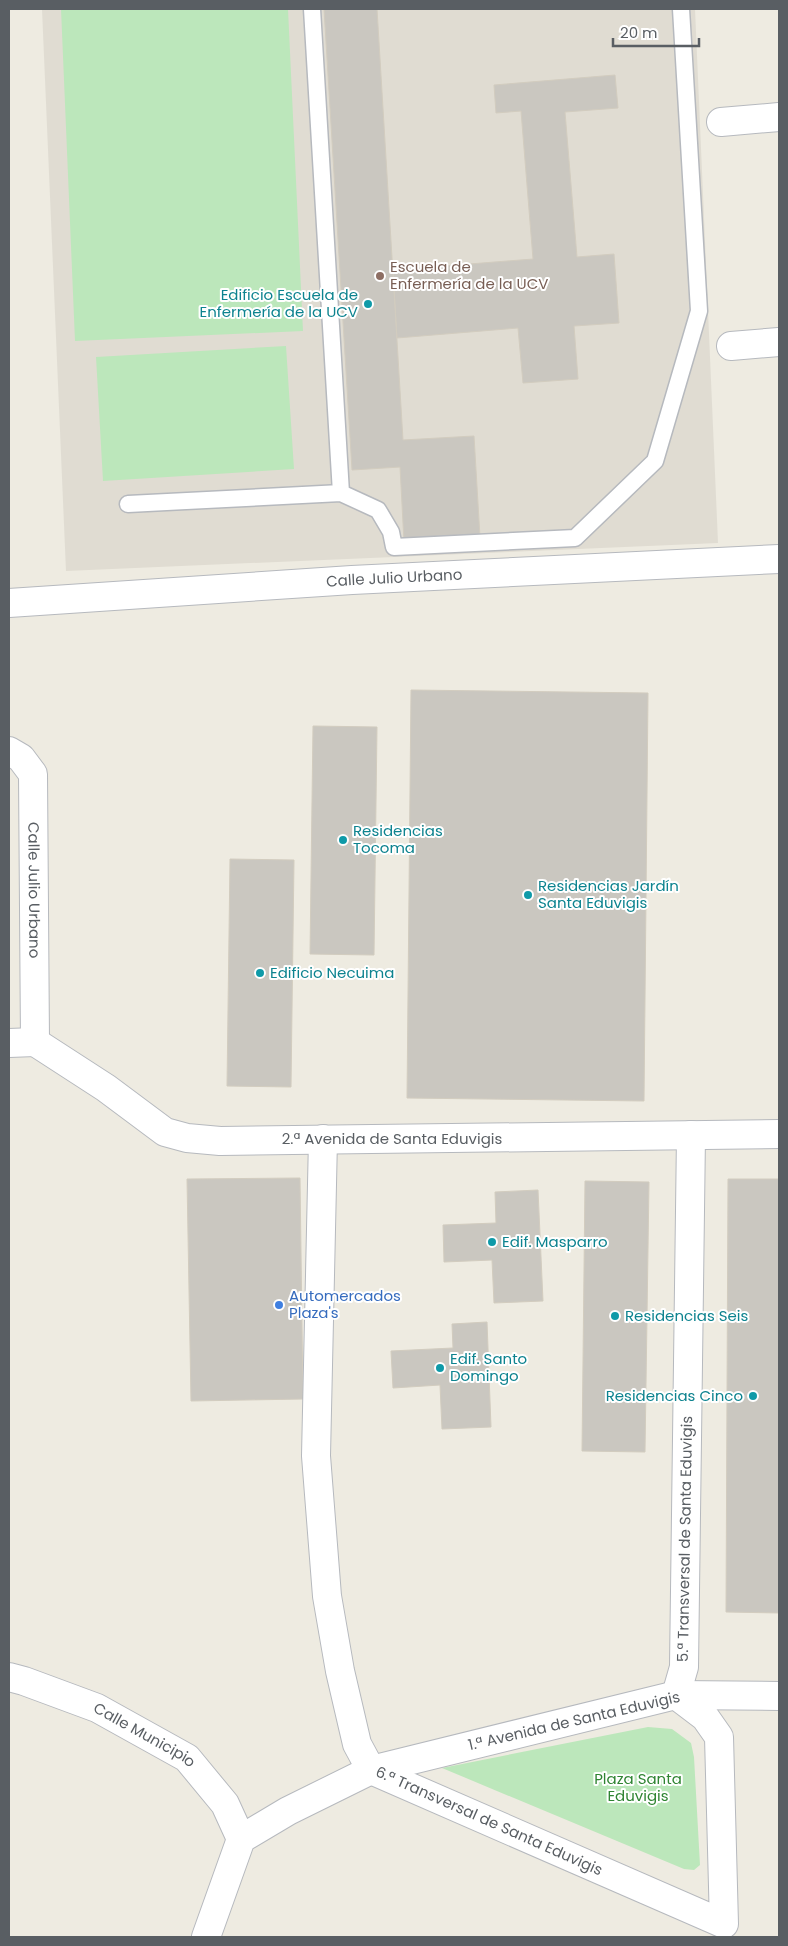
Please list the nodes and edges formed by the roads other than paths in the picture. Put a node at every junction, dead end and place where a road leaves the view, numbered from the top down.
1 (312, 9) edge
2 (681, 9) edge
3 (779, 117) edge
4 (721, 122) dead end
5 (779, 342) edge
6 (731, 346) dead end
7 (341, 493) junction
8 (128, 504) dead end
9 (779, 559) edge
10 (9, 603) edge
11 (9, 751) edge
12 (22, 1042) edge
13 (779, 1134) edge
14 (691, 1135) junction
15 (323, 1139) junction
16 (9, 1677) edge
17 (676, 1694) junction
18 (779, 1696) edge
19 (371, 1770) junction
20 (241, 1839) junction
21 (206, 1937) edge

1 - 7 lane
2 - 7 lane
3 - 4 street
5 - 6 street
7 - 8 lane
9 - 10 street, Calle Julio Urbano
11 - 12 street, Calle Julio Urbano
12 - 15 street, 2.ª Avenida de Santa Eduvigis
13 - 14 street, 2.ª Avenida de Santa Eduvigis
14 - 15 street, 2.ª Avenida de Santa Eduvigis
14 - 17 street, 5.ª Transversal de Santa Eduvigis
15 - 19 street, 6.ª Transversal de Santa Eduvigis
16 - 20 street, Calle Municipio
17 - 18 street, 1.ª Avenida de Santa Eduvigis
17 - 19 street, 1.ª Avenida de Santa Eduvigis
17 - 19 street, 6.ª Transversal de Santa Eduvigis
19 - 20 street
20 - 21 street

